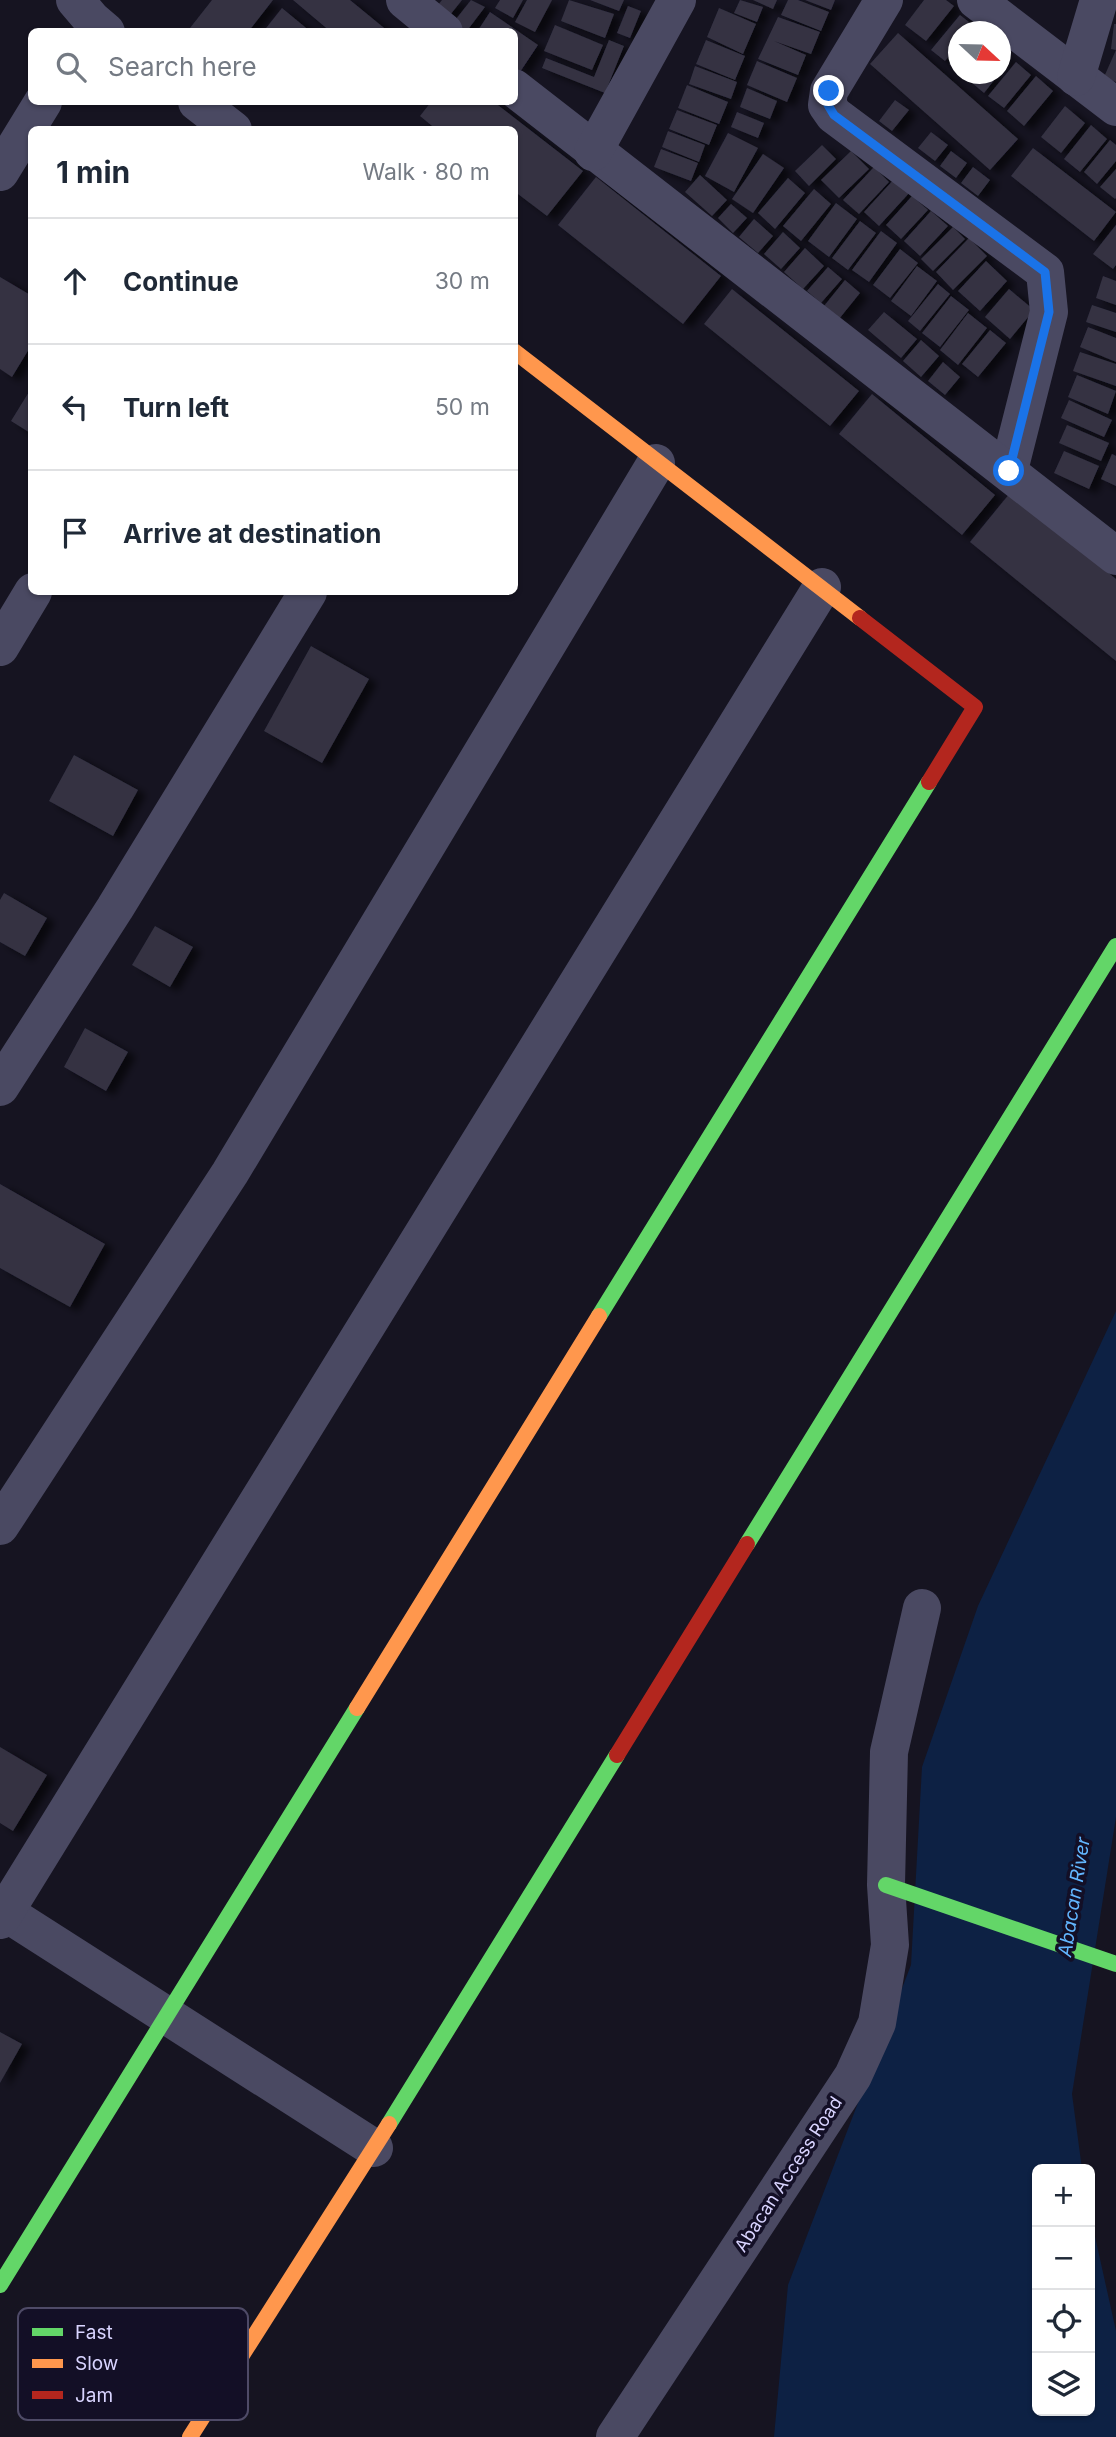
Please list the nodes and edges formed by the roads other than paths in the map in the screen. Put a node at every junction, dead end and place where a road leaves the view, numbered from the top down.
1 (405, 0) edge
2 (677, 0) edge
3 (884, 0) edge
4 (976, 0) edge
5 (1099, 0) edge
6 (439, 28) edge
7 (1076, 77) junction
8 (518, 91) edge
9 (41, 105) edge
10 (201, 105) edge
11 (1116, 107) edge
12 (28, 126) edge
13 (28, 126) edge
14 (228, 126) edge
15 (593, 152) junction
16 (0, 172) edge
17 (518, 354) edge
18 (656, 463) junction
19 (1009, 471) junction
20 (1116, 556) edge
21 (822, 587) junction
22 (31, 595) edge
23 (306, 595) edge
24 (0, 647) edge
25 (1116, 946) edge
26 (0, 1087) edge
27 (0, 1526) edge
28 (922, 1608) dead end
29 (896, 1888) junction
30 (2, 1914) edge
31 (1116, 1964) edge
32 (168, 2017) junction
33 (373, 2148) junction
34 (0, 2285) edge
35 (248, 2345) edge
36 (201, 2420) edge
37 (190, 2437) edge
38 (615, 2437) edge

1 - 6 street
2 - 15 street
3 - 19 street
4 - 7 street
5 - 7 street
7 - 11 street
8 - 15 street
9 - 12 street
10 - 14 street
13 - 16 street
15 - 19 street
17 - 18 street
18 - 21 street
18 - 27 street
19 - 20 street
21 - 30 street
21 - 32 street
22 - 24 street
23 - 26 street
25 - 33 street
28 - 29 street, Abacan Access Road
29 - 31 street
29 - 38 street, Abacan Access Road
30 - 32 street
32 - 33 street
32 - 34 street
33 - 35 street
36 - 37 street

